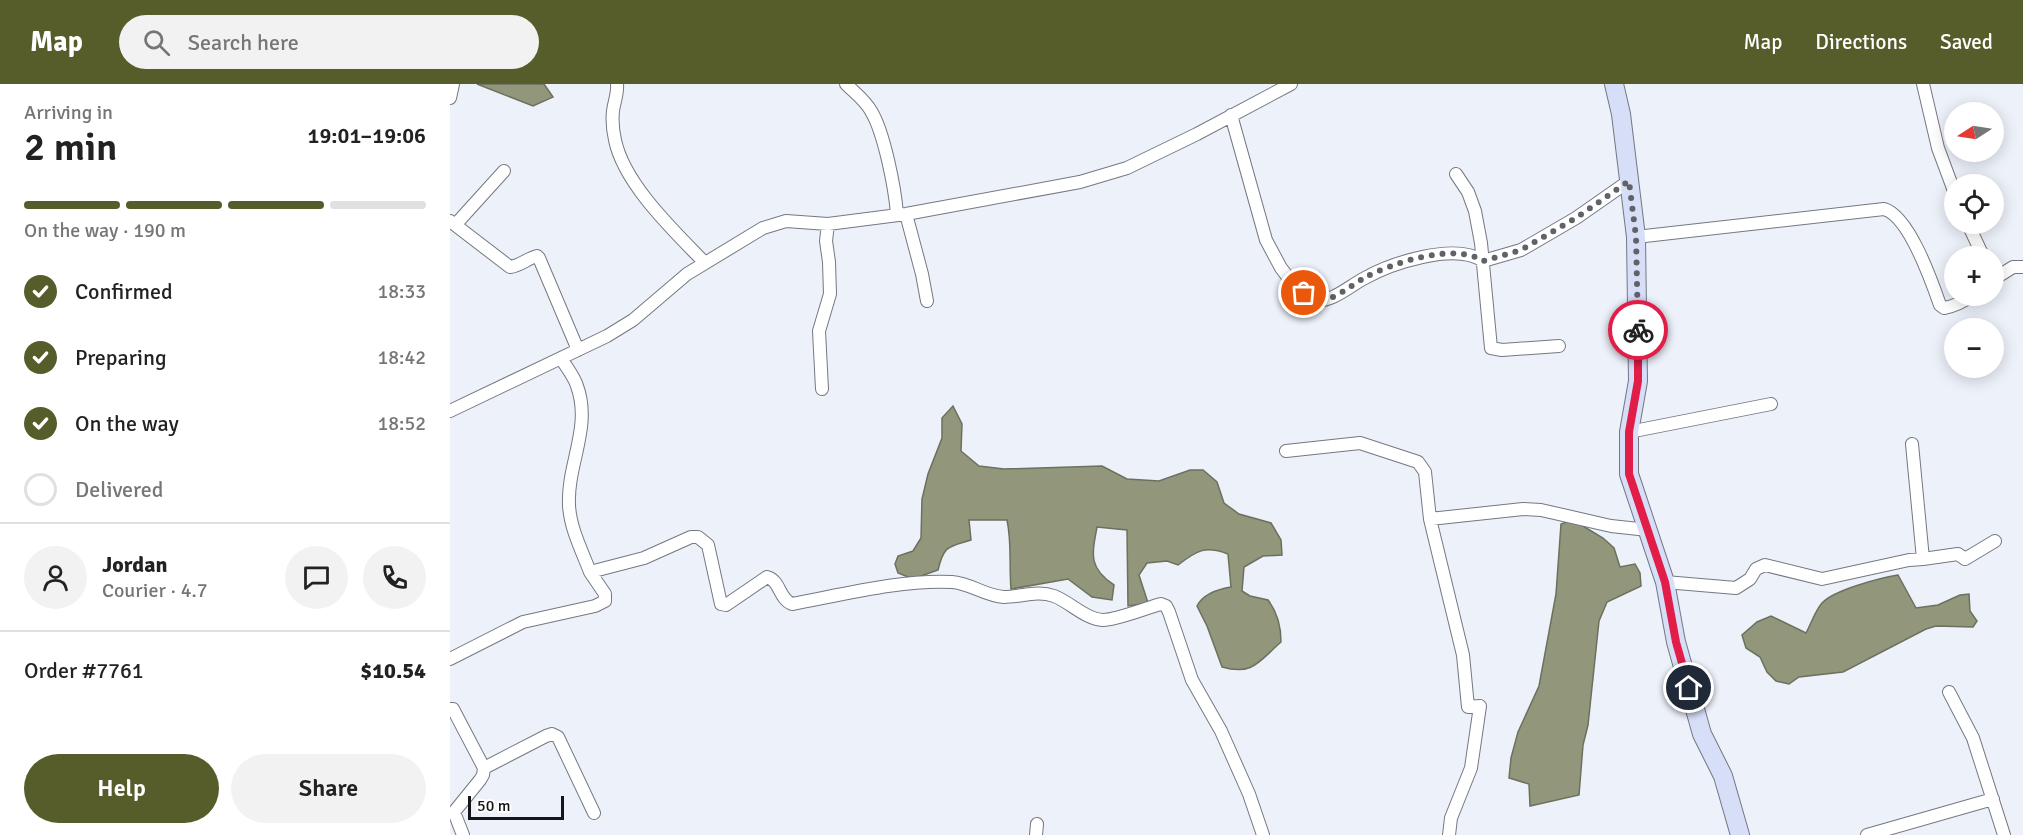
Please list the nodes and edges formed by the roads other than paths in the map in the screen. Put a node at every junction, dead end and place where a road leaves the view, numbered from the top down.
1 (453, 84) edge
2 (617, 84) edge
3 (846, 84) edge
4 (1291, 84) edge
5 (1614, 84) edge
6 (1923, 84) edge
7 (450, 98) edge
8 (1231, 115) junction
9 (504, 171) dead end
10 (1456, 174) dead end
11 (1948, 174) edge
12 (1629, 181) junction
13 (902, 214) junction
14 (453, 222) edge
15 (828, 224) junction
16 (1636, 237) junction
17 (1483, 261) junction
18 (705, 262) junction
19 (2023, 267) edge
20 (2004, 273) edge
21 (927, 301) dead end
22 (1952, 306) edge
23 (1559, 346) dead end
24 (578, 350) junction
25 (561, 358) junction
26 (822, 389) dead end
27 (1771, 404) dead end
28 (450, 411) edge
29 (1629, 432) junction
30 (1912, 444) dead end
31 (1286, 452) dead end
32 (1430, 519) junction
33 (1648, 530) junction
34 (1995, 541) dead end
35 (1923, 559) junction
36 (590, 572) junction
37 (1665, 582) junction
38 (450, 659) edge
39 (1949, 692) dead end
40 (450, 708) edge
41 (484, 768) junction
42 (1992, 799) junction
43 (594, 813) dead end
44 (463, 835) edge
45 (1263, 835) edge
46 (1449, 835) edge
47 (1740, 835) edge
48 (1867, 835) edge
49 (2004, 835) edge

1 - 7 street
2 - 18 street
3 - 13 street
4 - 8 street
5 - 12 street
6 - 11 street
8 - 13 street
8 - 17 street
9 - 14 street
10 - 17 street
12 - 16 street
12 - 17 street
13 - 15 street
13 - 21 street
14 - 24 street
15 - 18 street
15 - 26 street
16 - 22 street
16 - 29 street
17 - 23 street
18 - 24 street
19 - 20 street
24 - 25 street
25 - 28 street
25 - 36 street
27 - 29 street
29 - 33 street
30 - 35 street
31 - 32 street
32 - 33 street
32 - 46 street
33 - 37 street
34 - 35 street
35 - 37 street
36 - 38 street
36 - 45 street
37 - 47 street
39 - 42 street
40 - 41 street
41 - 43 street
41 - 44 street
42 - 48 street
42 - 49 street

